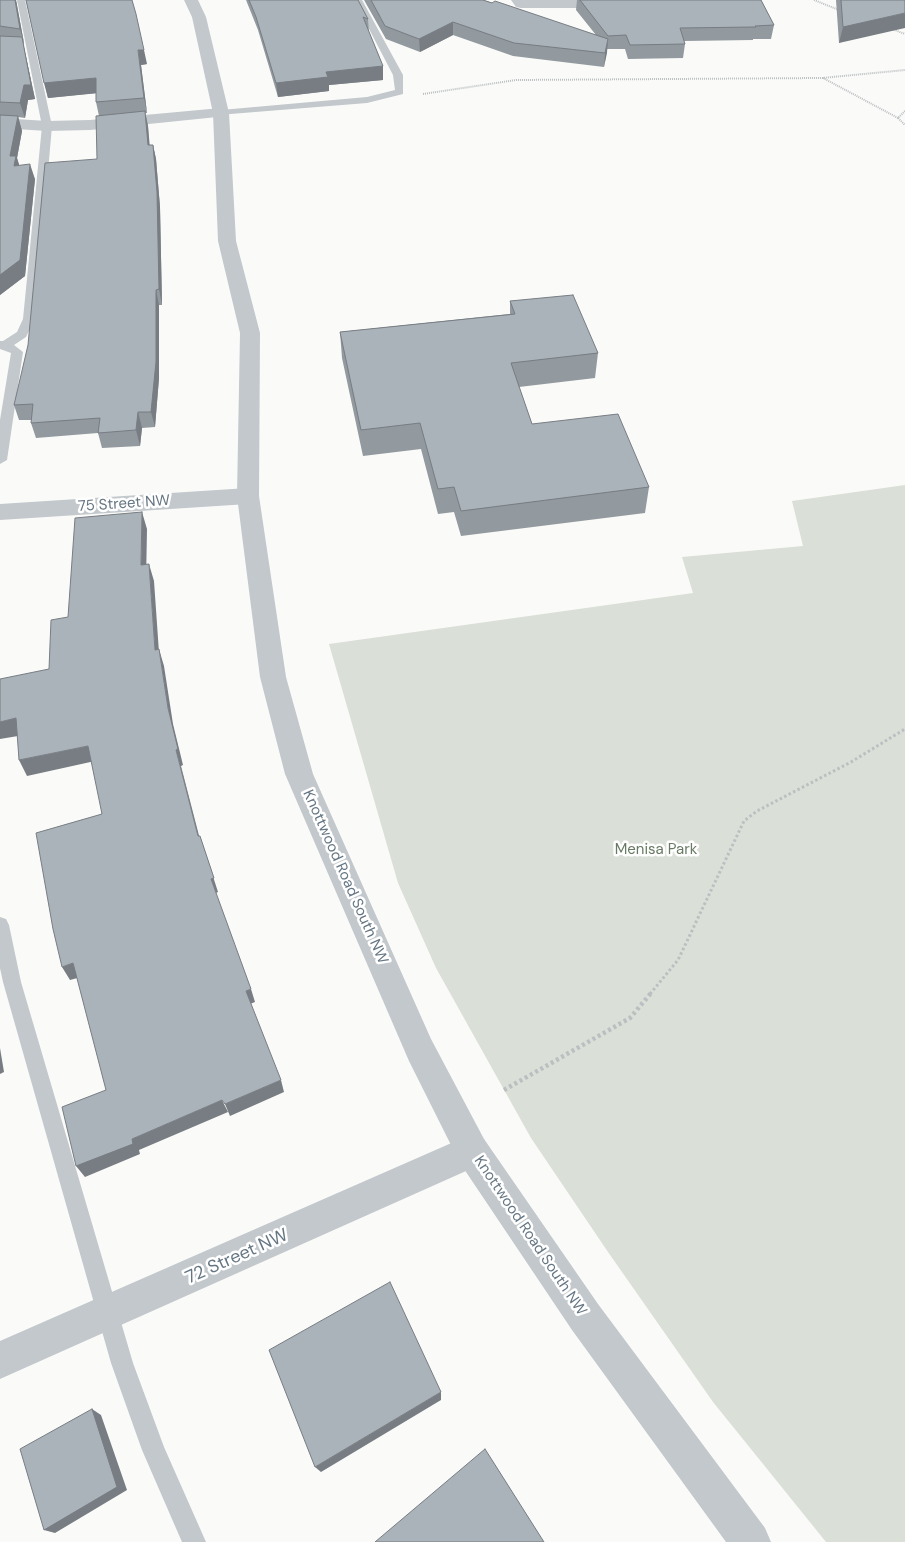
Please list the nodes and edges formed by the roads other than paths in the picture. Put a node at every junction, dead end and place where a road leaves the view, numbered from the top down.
1 (21, 0) edge
2 (191, 0) edge
3 (358, 0) edge
4 (519, 2) edge
5 (625, 4) edge
6 (221, 113) junction
7 (0, 123) edge
8 (47, 126) junction
9 (3, 345) edge
10 (0, 460) edge
11 (248, 496) junction
12 (0, 512) edge
13 (0, 925) edge
14 (472, 1151) junction
15 (108, 1314) junction
16 (0, 1360) edge
17 (194, 1542) edge
18 (750, 1542) edge

1 - 8 lane
2 - 6 street, Knottwood Road South NW
3 - 6 lane
4 - 5 street
6 - 8 street
6 - 11 street, Knottwood Road South NW
7 - 8 street
8 - 9 lane
9 - 10 lane
11 - 12 street, 75 Street NW
11 - 14 street, Knottwood Road South NW
13 - 15 lane
14 - 15 street, 72 Street NW
14 - 18 street, Knottwood Road South NW
15 - 16 street, 72 Street NW
15 - 17 lane

